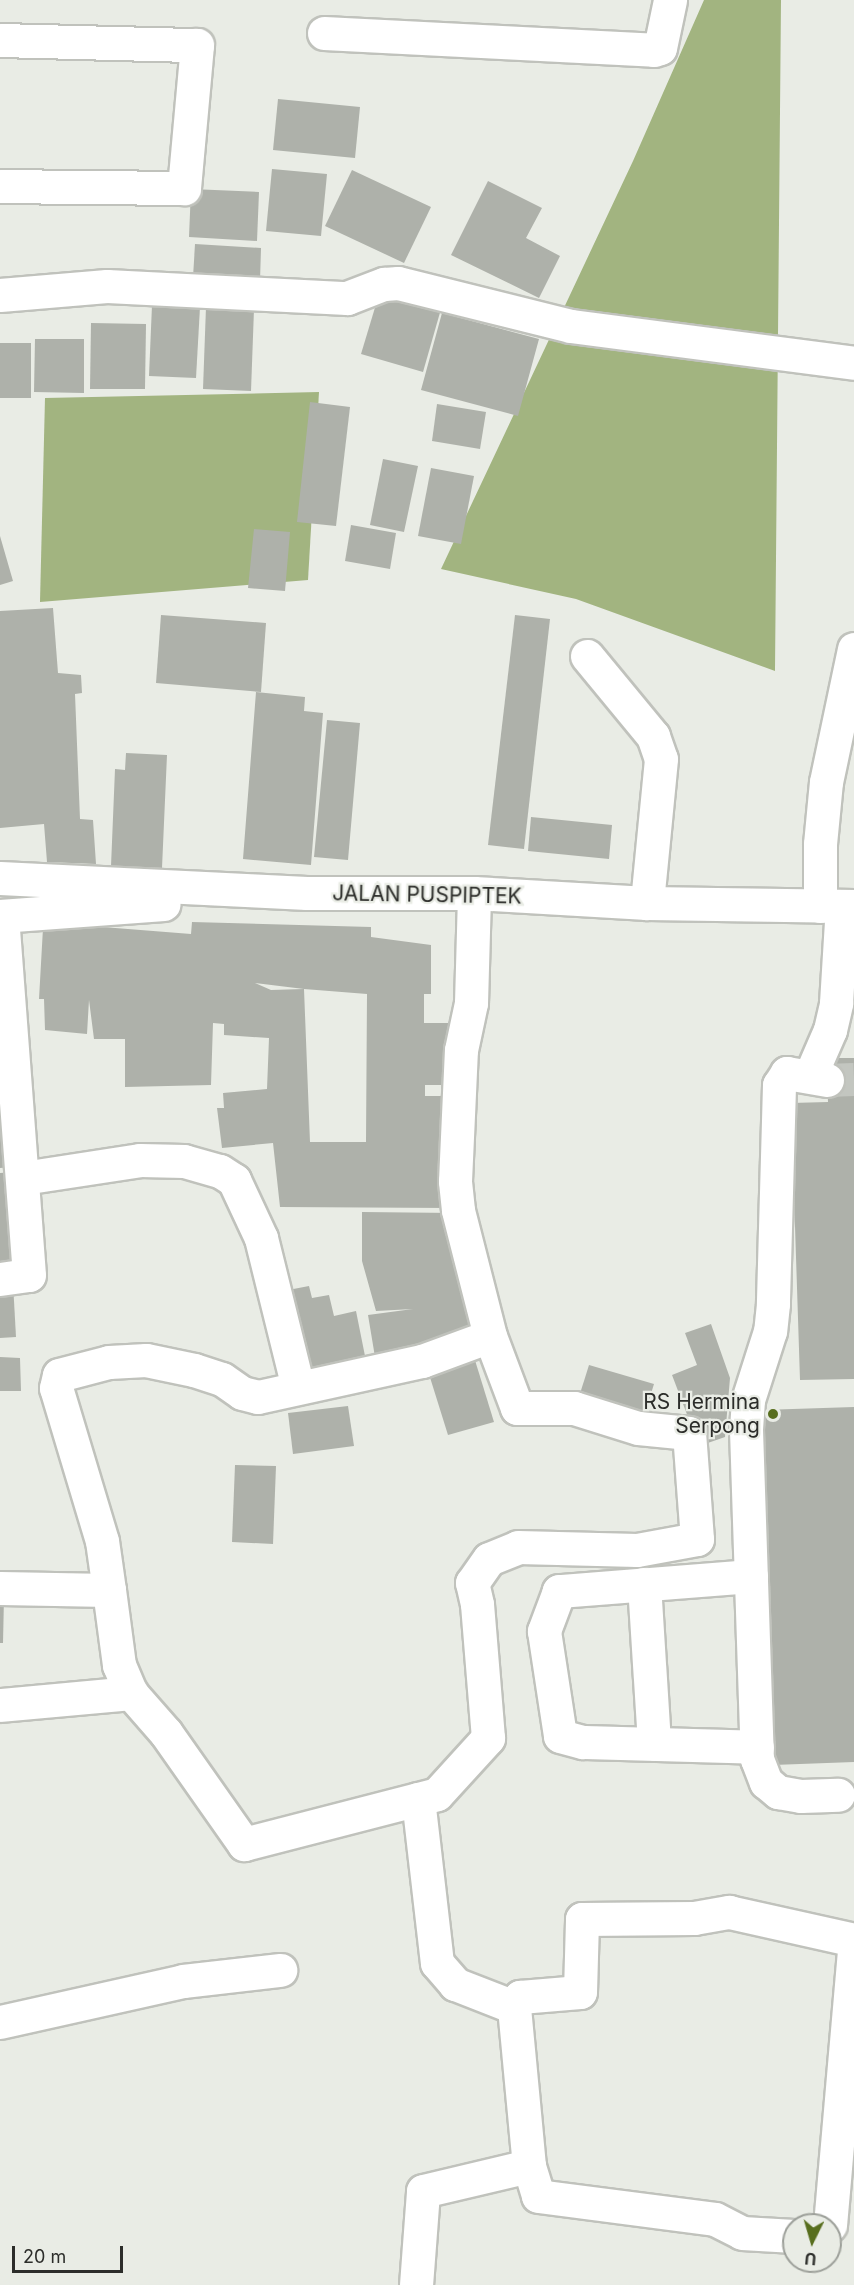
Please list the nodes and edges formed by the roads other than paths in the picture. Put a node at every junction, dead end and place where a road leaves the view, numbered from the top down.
1 (670, 0) edge
2 (324, 33) dead end
3 (0, 40) edge
4 (0, 186) edge
5 (0, 295) edge
6 (854, 363) edge
7 (854, 649) edge
8 (587, 656) dead end
9 (0, 878) edge
10 (307, 893) junction
11 (474, 893) junction
12 (647, 903) junction
13 (838, 906) edge
14 (1, 916) edge
15 (22, 1178) junction
16 (0, 1279) edge
17 (490, 1336) junction
18 (298, 1388) junction
19 (751, 1576) junction
20 (644, 1584) junction
21 (0, 1588) edge
22 (109, 1590) junction
23 (130, 1692) junction
24 (0, 1705) edge
25 (654, 1744) junction
26 (757, 1747) junction
27 (838, 1795) dead end
28 (418, 1799) junction
29 (854, 1940) edge
30 (854, 1952) edge
31 (280, 1970) dead end
32 (514, 2007) junction
33 (0, 2022) edge
34 (529, 2166) junction
35 (831, 2213) edge
36 (782, 2235) edge
37 (416, 2285) edge

1 - 2 street
3 - 4 street
5 - 6 street
7 - 13 street
8 - 12 street
9 - 10 street, JALAN PUSPIPTEK
10 - 11 street, JALAN PUSPIPTEK
10 - 14 street
11 - 12 street, JALAN PUSPIPTEK
11 - 17 street
12 - 13 street, JALAN PUSPIPTEK
13 - 19 street
14 - 15 street
15 - 16 street
15 - 18 street
17 - 18 street
17 - 28 street
18 - 22 street
19 - 20 street
19 - 26 street
20 - 25 street
20 - 25 street
21 - 22 street
22 - 23 street
23 - 24 street
23 - 28 street
25 - 26 street
26 - 27 street
28 - 32 street
29 - 32 street
30 - 35 street
31 - 33 street
32 - 34 street
34 - 36 street
34 - 37 street

